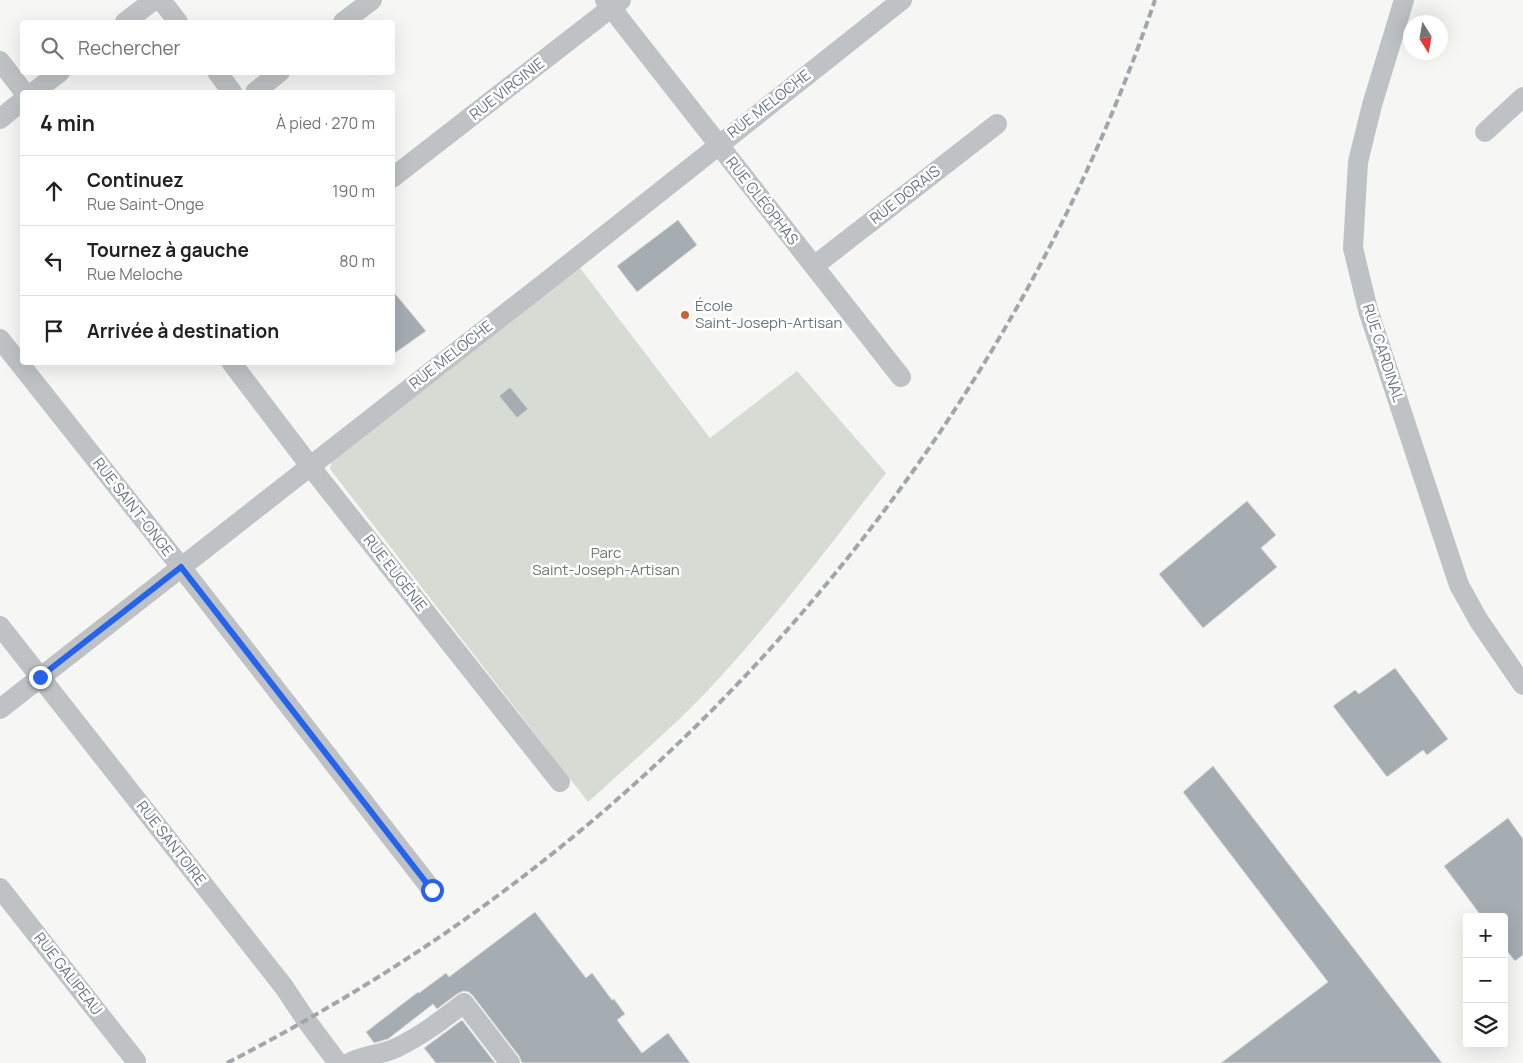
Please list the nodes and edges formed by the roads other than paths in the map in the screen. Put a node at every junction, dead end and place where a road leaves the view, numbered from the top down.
1 (154, 0) edge
2 (161, 0) edge
3 (372, 0) edge
4 (902, 0) edge
5 (1404, 0) edge
6 (612, 3) edge
7 (128, 20) edge
8 (176, 20) edge
9 (346, 20) edge
10 (0, 61) edge
11 (56, 75) edge
12 (219, 75) edge
13 (276, 75) edge
14 (22, 90) edge
15 (37, 90) edge
16 (230, 90) edge
17 (258, 90) edge
18 (1523, 97) edge
19 (20, 103) edge
20 (0, 119) edge
21 (996, 124) dead end
22 (1485, 132) dead end
23 (718, 144) junction
24 (395, 176) edge
25 (814, 266) junction
26 (0, 338) edge
27 (20, 363) edge
28 (21, 365) edge
29 (233, 365) edge
30 (901, 378) dead end
31 (310, 466) junction
32 (181, 567) junction
33 (0, 626) edge
34 (40, 677) junction
35 (1523, 685) edge
36 (0, 709) edge
37 (560, 782) dead end
38 (0, 888) edge
39 (432, 890) dead end
40 (136, 1061) dead end
41 (338, 1063) edge
42 (349, 1063) edge
43 (510, 1063) edge

1 - 7 street
2 - 8 street
3 - 9 street
4 - 23 street, RUE MELOCHE
5 - 35 street, RUE CARDINAL
6 - 23 street, RUE CLÉOPHAS
6 - 24 street, RUE VIRGINIE
10 - 14 street
11 - 15 street
12 - 16 street
13 - 17 street
18 - 22 street
19 - 20 street
21 - 25 street, RUE DORAIS
23 - 25 street, RUE CLÉOPHAS
23 - 31 street, RUE MELOCHE
25 - 30 street, RUE CLÉOPHAS
26 - 27 street, RUE SAINT-ONGE
28 - 32 street, RUE SAINT-ONGE
29 - 31 street, RUE EUGÉNIE
31 - 32 street, RUE MELOCHE
31 - 37 street, RUE EUGÉNIE
32 - 34 street, RUE MELOCHE
32 - 39 street, RUE SAINT-ONGE
33 - 34 street, RUE SANTOIRE
34 - 36 street, RUE MELOCHE
34 - 41 street, RUE SANTOIRE
38 - 40 street, RUE GALIPEAU
42 - 43 street

